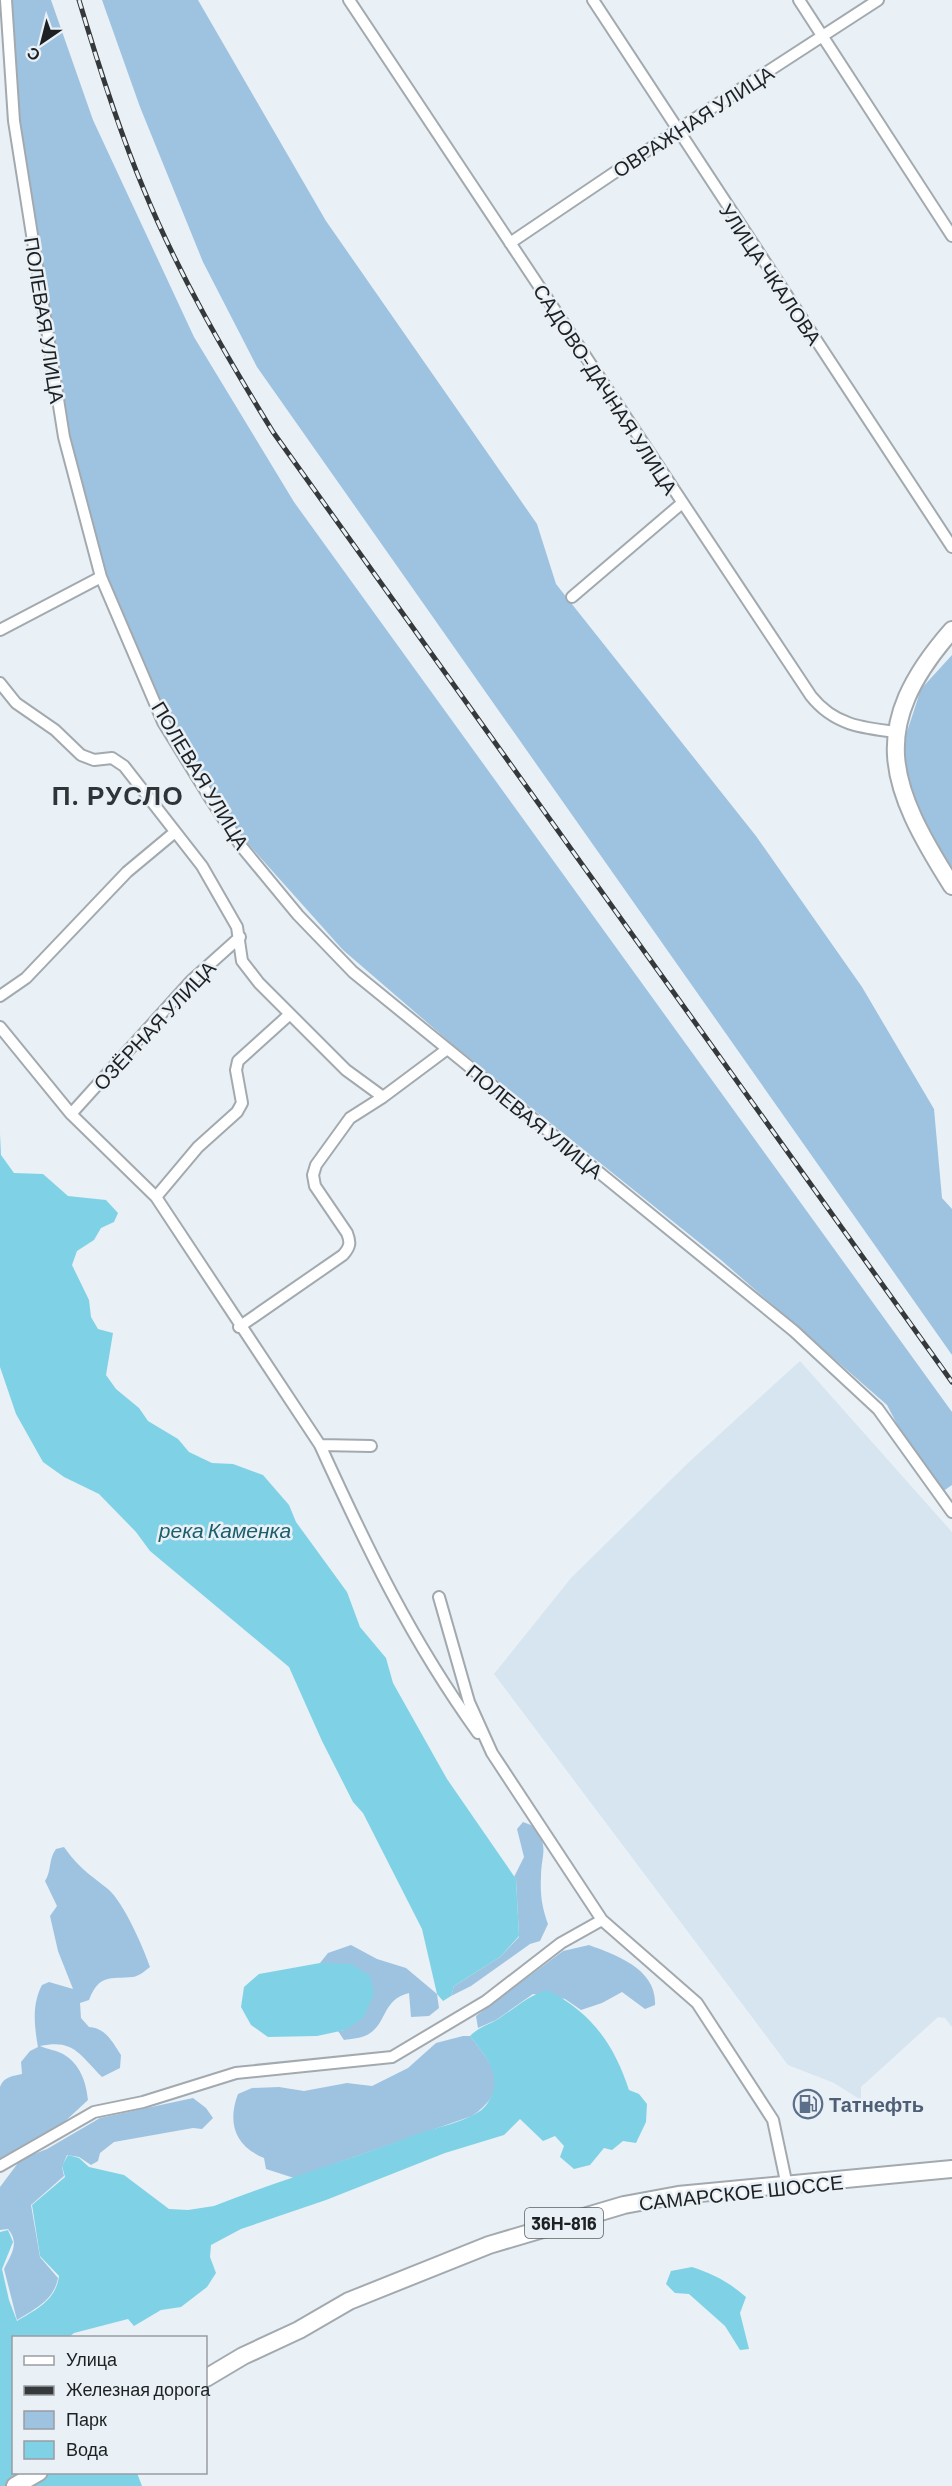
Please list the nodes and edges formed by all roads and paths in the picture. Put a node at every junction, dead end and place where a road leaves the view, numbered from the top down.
1 (349, 0) edge
2 (593, 0) edge
3 (798, 0) edge
4 (878, 0) edge
5 (4, 3) edge
6 (822, 36) junction
7 (676, 131) junction
8 (952, 236) edge
9 (510, 243) junction
10 (681, 504) junction
11 (952, 547) edge
12 (101, 577) junction
13 (572, 597) dead end
14 (0, 630) edge
15 (952, 630) edge
16 (0, 683) edge
17 (897, 732) junction
18 (175, 832) junction
19 (952, 886) edge
20 (240, 937) junction
21 (0, 996) edge
22 (290, 1014) junction
23 (0, 1027) edge
24 (446, 1050) junction
25 (383, 1098) junction
26 (71, 1114) junction
27 (156, 1197) junction
28 (239, 1327) junction
29 (320, 1445) junction
30 (371, 1446) dead end
31 (952, 1512) edge
32 (439, 1597) dead end
33 (492, 1753) junction
34 (602, 1920) junction
35 (0, 2166) edge
36 (952, 2169) edge
37 (787, 2186) junction
38 (207, 2377) edge
39 (36, 2474) edge
40 (15, 2486) edge

1 - 9 street, САДОВО-ДАЧНАЯ УЛИЦА
2 - 7 street, УЛИЦА ЧКАЛОВА
3 - 6 street
4 - 6 street, ОВРАЖНАЯ УЛИЦА
5 - 12 street, ПОЛЕВАЯ УЛИЦА
6 - 7 street, ОВРАЖНАЯ УЛИЦА
6 - 8 street
7 - 9 street, ОВРАЖНАЯ УЛИЦА
7 - 11 street, УЛИЦА ЧКАЛОВА
9 - 10 street, САДОВО-ДАЧНАЯ УЛИЦА
10 - 13 street
10 - 17 street, САДОВО-ДАЧНАЯ УЛИЦА
12 - 14 street
12 - 24 street, ПОЛЕВАЯ УЛИЦА
15 - 17 main road
16 - 18 street
17 - 19 main road
18 - 20 street
18 - 21 street
20 - 22 street
20 - 26 street, ОЗЁРНАЯ УЛИЦА
22 - 25 street
22 - 27 street
23 - 26 street
24 - 25 street
24 - 31 street, ПОЛЕВАЯ УЛИЦА
25 - 28 street
26 - 27 street
27 - 28 street
28 - 29 street
29 - 30 street
29 - 33 street
32 - 33 street
33 - 34 street
34 - 35 street
34 - 37 street
36 - 37 main road, САМАРСКОЕ ШОССЕ / 36Н-816
37 - 38 main road, САМАРСКОЕ ШОССЕ / 36Н-816
39 - 40 main road

